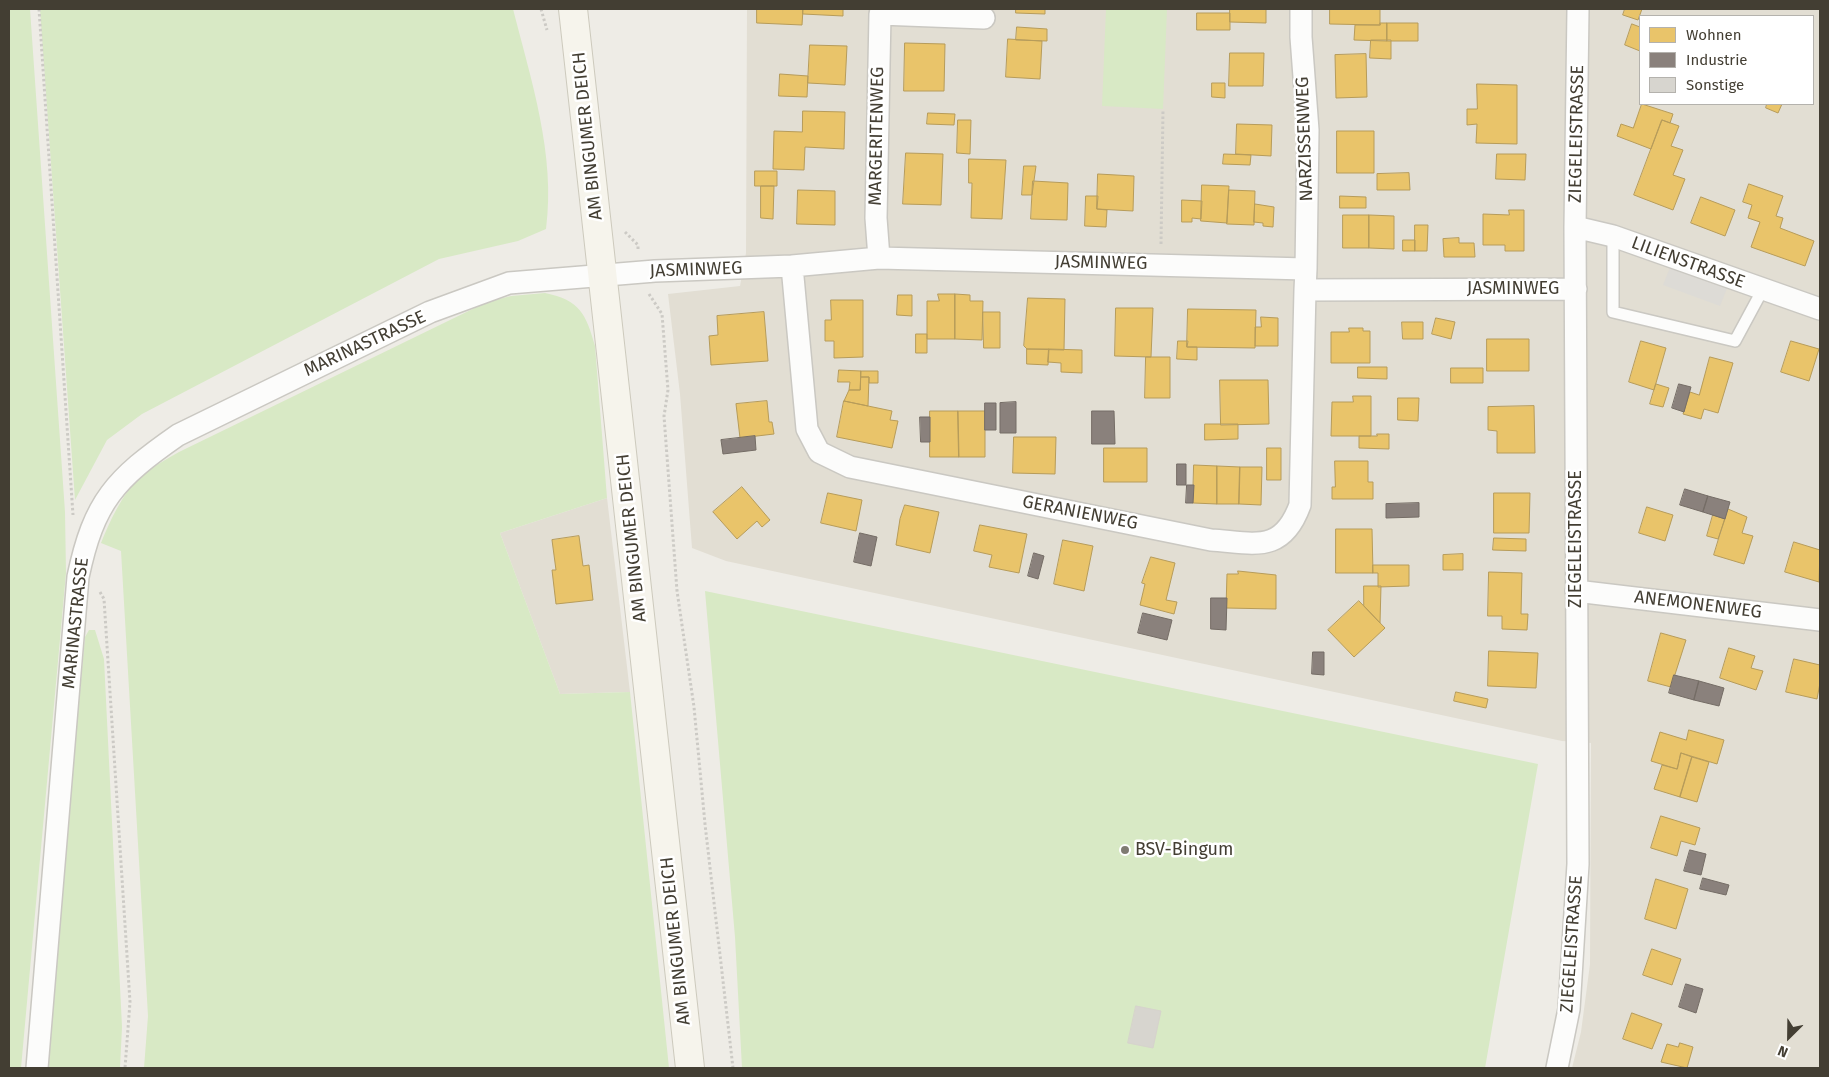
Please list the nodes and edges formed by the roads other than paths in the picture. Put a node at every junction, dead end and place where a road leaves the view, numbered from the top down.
1 (574, 9) edge
2 (1301, 9) edge
3 (1578, 9) edge
4 (880, 12) edge
5 (984, 18) dead end
6 (1575, 227) junction
7 (1613, 236) junction
8 (879, 258) junction
9 (792, 266) junction
10 (1306, 268) junction
11 (603, 275) junction
12 (1576, 289) junction
13 (1763, 289) junction
14 (1306, 290) junction
15 (1820, 309) edge
16 (1576, 591) junction
17 (1820, 620) edge
18 (37, 1068) edge
19 (690, 1068) edge
20 (1557, 1068) edge

1 - 11 main road, AM BINGUMER DEICH
2 - 10 street, NARZISSENWEG
3 - 6 street, ZIEGELEISTRASSE
4 - 5 street, MARGERITENWEG
4 - 8 street, MARGERITENWEG
6 - 7 street, LILIENSTRASSE
6 - 12 street, ZIEGELEISTRASSE
7 - 13 street, LILIENSTRASSE
7 - 13 lane, LILIENSTRASSE
8 - 9 street, JASMINWEG
8 - 10 street, JASMINWEG
9 - 11 street, JASMINWEG
9 - 14 street, GERANIENWEG
10 - 14 street
11 - 18 street, MARINASTRASSE
11 - 19 main road, AM BINGUMER DEICH
12 - 14 street, JASMINWEG
12 - 16 street, ZIEGELEISTRASSE
13 - 15 street, LILIENSTRASSE
16 - 17 street, ANEMONENWEG
16 - 20 street, ZIEGELEISTRASSE

